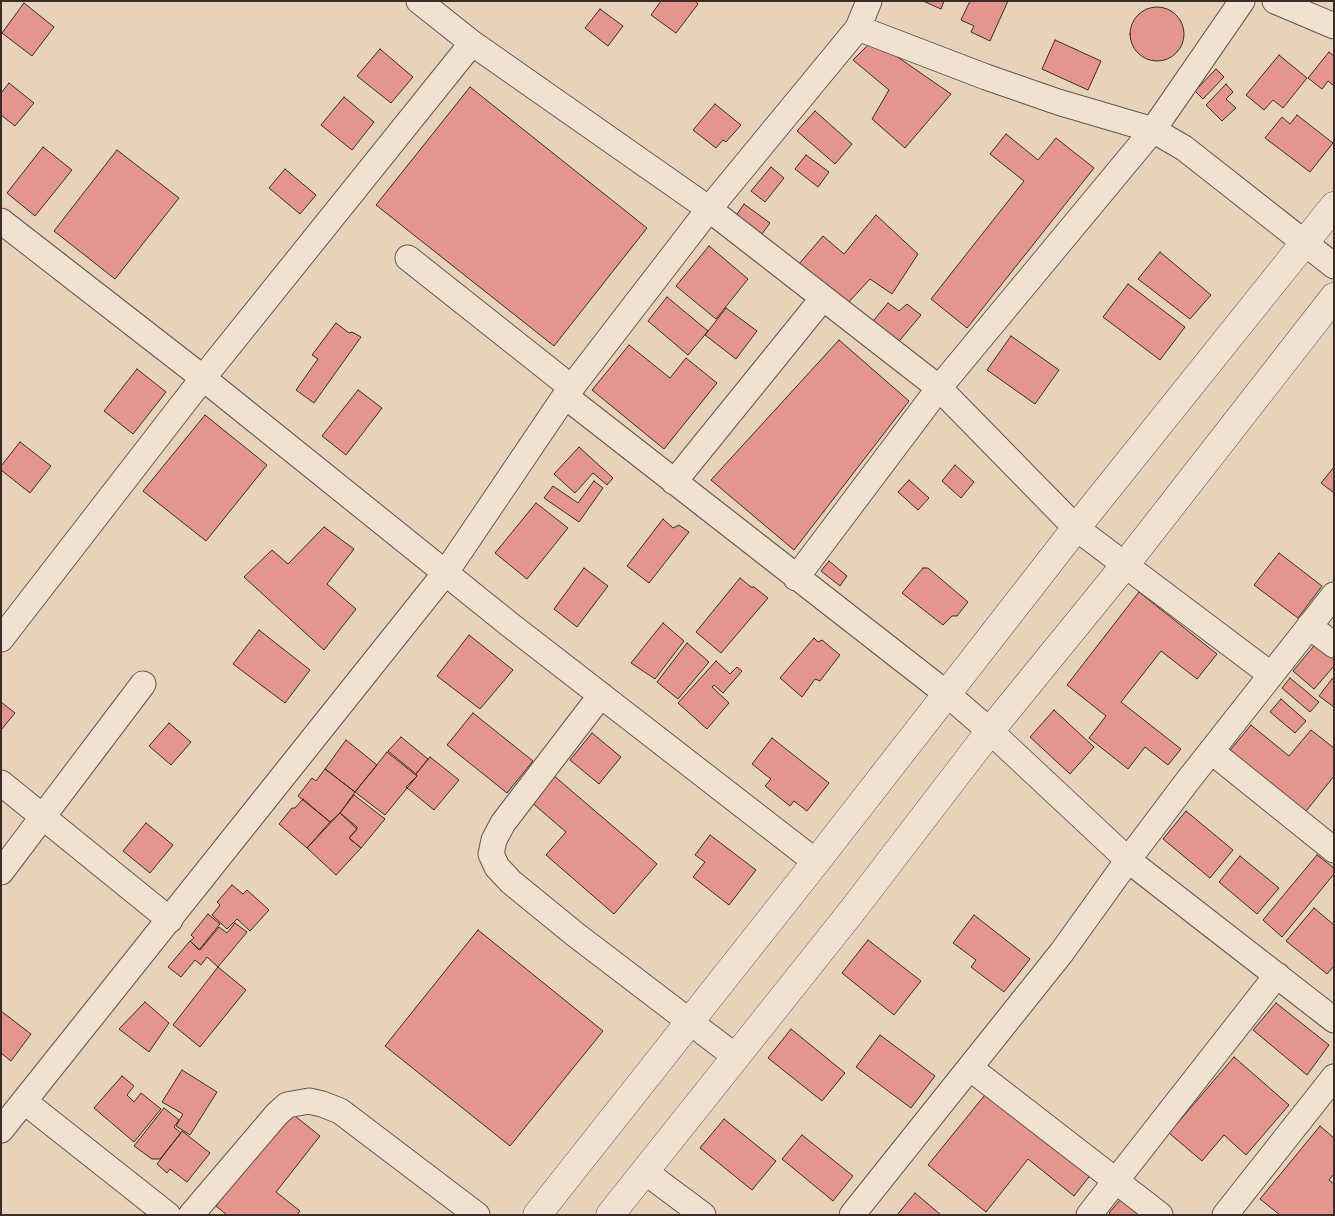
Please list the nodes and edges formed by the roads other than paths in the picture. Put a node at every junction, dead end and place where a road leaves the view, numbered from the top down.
1 (419, 1) edge
2 (869, 1) edge
3 (1242, 1) edge
4 (1276, 1) edge
5 (1334, 26) edge
6 (858, 28) junction
7 (472, 43) junction
8 (1153, 130) junction
9 (1334, 206) edge
10 (709, 210) junction
11 (1, 221) edge
12 (1305, 242) junction
13 (408, 258) dead end
14 (1334, 266) edge
15 (1334, 297) edge
16 (823, 298) junction
17 (203, 378) junction
18 (938, 388) junction
19 (568, 392) junction
20 (674, 482) junction
21 (1076, 528) junction
22 (1125, 565) junction
23 (446, 572) junction
24 (796, 578) junction
25 (1334, 595) edge
26 (1309, 626) junction
27 (1, 639) edge
28 (1334, 646) edge
29 (1270, 674) junction
30 (143, 684) dead end
31 (947, 694) junction
32 (601, 695) junction
33 (990, 732) junction
34 (1211, 751) junction
35 (1, 784) edge
36 (43, 817) junction
37 (1334, 850) edge
38 (1128, 860) junction
39 (816, 862) junction
40 (1, 872) edge
41 (170, 920) junction
42 (1277, 975) junction
43 (1334, 1020) edge
44 (689, 1023) junction
45 (736, 1058) junction
46 (970, 1068) junction
47 (1334, 1077) edge
48 (25, 1102) junction
49 (1, 1130) edge
50 (644, 1171) junction
51 (1115, 1181) junction
52 (168, 1215) edge
53 (192, 1215) edge
54 (477, 1215) edge
55 (536, 1215) edge
56 (610, 1215) edge
57 (703, 1215) edge
58 (852, 1215) edge
59 (1089, 1215) edge
60 (1160, 1215) edge
61 (1225, 1215) edge

1 - 7 street
2 - 6 street
3 - 8 street
4 - 5 street
6 - 8 street
6 - 10 street
7 - 10 street
7 - 17 street
8 - 12 street
8 - 18 street
9 - 12 street
10 - 16 street
10 - 19 street
11 - 17 street
12 - 14 street
12 - 21 street
13 - 19 street
15 - 22 street
16 - 18 street
16 - 20 street
17 - 23 street
17 - 27 street
18 - 21 street
18 - 24 street
19 - 20 street
19 - 23 street
20 - 24 street
21 - 22 street
21 - 31 street
22 - 29 street
22 - 33 street
23 - 32 street
23 - 41 street
24 - 31 street
25 - 26 street
26 - 28 street
26 - 29 street
29 - 34 street
30 - 36 street
31 - 33 street
31 - 39 street
32 - 39 street
32 - 44 street
33 - 38 street
33 - 45 street
34 - 37 street
34 - 38 street
35 - 36 street
36 - 40 street
36 - 41 street
38 - 42 street
38 - 46 street
39 - 44 street
41 - 48 street
42 - 43 street
42 - 51 street
44 - 45 street
44 - 55 street
45 - 50 street
46 - 51 street
46 - 58 street
47 - 61 street
48 - 49 street
48 - 52 street
50 - 56 street
50 - 57 street
51 - 59 street
51 - 60 street
53 - 54 street

